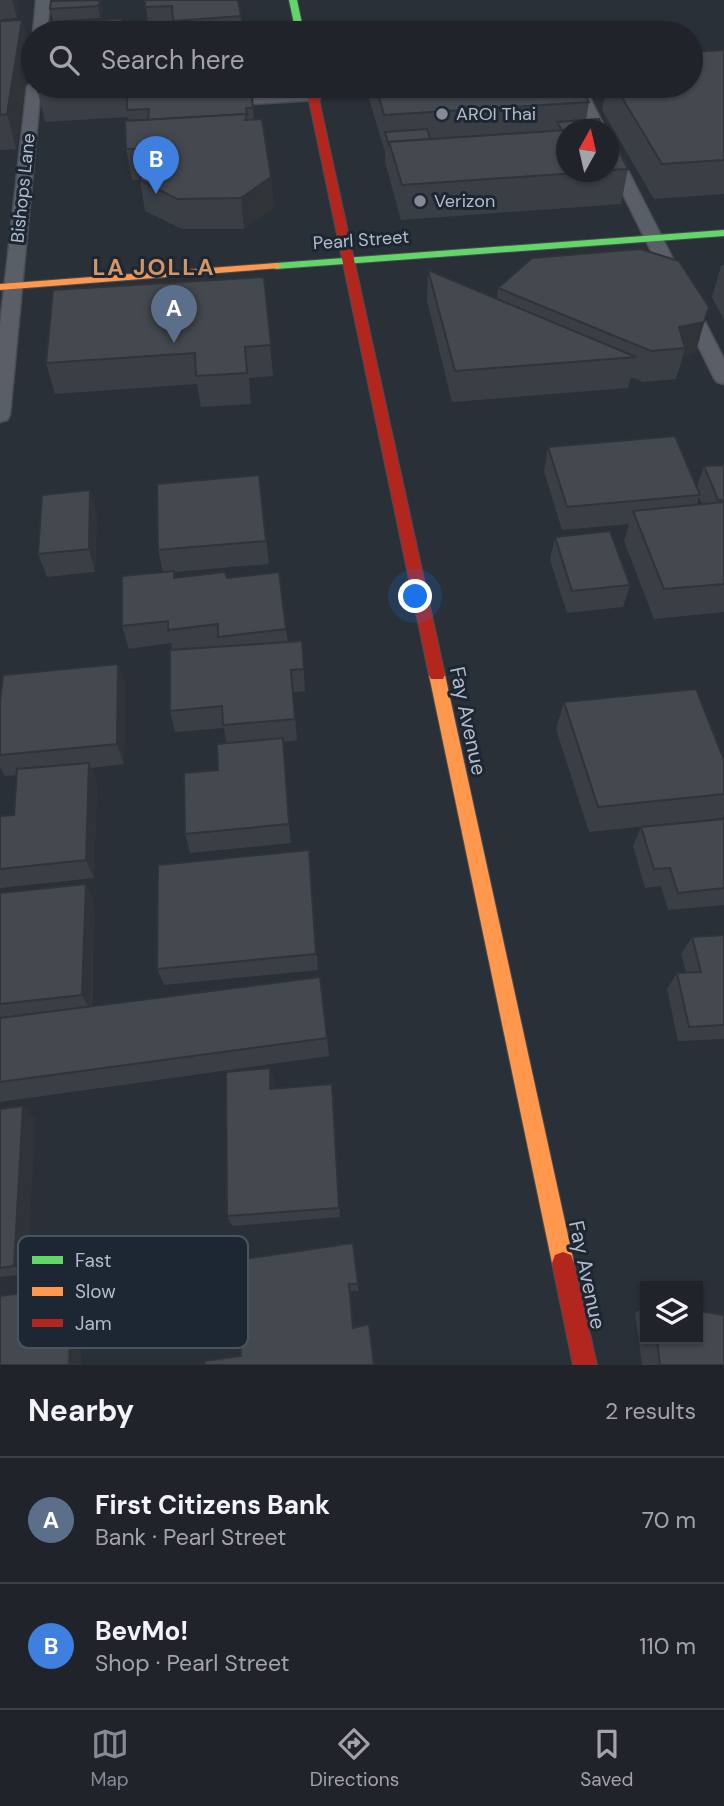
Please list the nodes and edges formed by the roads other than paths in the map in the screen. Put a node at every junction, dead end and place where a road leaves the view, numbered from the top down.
1 (43, 0) edge
2 (293, 0) edge
3 (41, 21) edge
4 (297, 21) edge
5 (32, 98) edge
6 (256, 98) edge
7 (314, 98) edge
8 (583, 98) edge
9 (231, 101) edge
10 (594, 119) edge
11 (619, 169) edge
12 (724, 233) edge
13 (654, 237) junction
14 (349, 261) junction
15 (7, 287) edge
16 (724, 378) edge
17 (0, 415) edge
18 (585, 1365) edge

1 - 3 lane
2 - 4 street
5 - 15 lane, Bishops Lane
6 - 9 lane
7 - 14 street, Fay Avenue
8 - 10 lane
11 - 13 lane
12 - 13 street, Pearl Street
13 - 14 street, Pearl Street
13 - 16 lane
14 - 15 street, Pearl Street
14 - 18 street, Fay Avenue
15 - 17 lane, Bishops Lane

